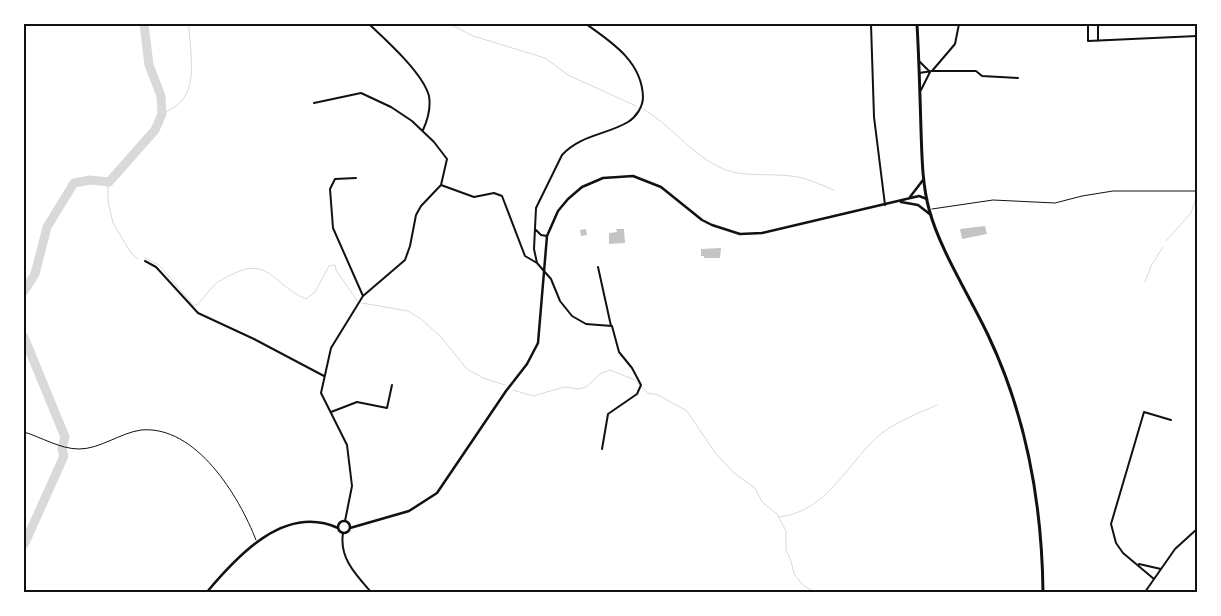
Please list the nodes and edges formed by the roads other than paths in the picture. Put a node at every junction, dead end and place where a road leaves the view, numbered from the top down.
1 (369, 24) edge
2 (586, 24) edge
3 (871, 24) edge
4 (917, 24) edge
5 (959, 24) edge
6 (965, 24) edge
7 (1088, 24) edge
8 (1098, 24) edge
9 (1197, 36) edge
10 (1098, 41) junction
11 (919, 60) junction
12 (931, 72) junction
13 (919, 75) junction
14 (928, 77) junction
15 (1018, 78) dead end
16 (920, 93) junction
17 (314, 103) dead end
18 (423, 131) junction
19 (356, 178) dead end
20 (923, 180) junction
21 (441, 185) junction
22 (909, 198) junction
23 (927, 200) junction
24 (899, 202) junction
25 (912, 203) junction
26 (885, 205) junction
27 (931, 215) junction
28 (534, 228) junction
29 (547, 236) junction
30 (145, 262) dead end
31 (537, 263) junction
32 (598, 267) dead end
33 (544, 270) junction
34 (363, 296) junction
35 (612, 326) junction
36 (324, 376) junction
37 (392, 385) dead end
38 (331, 412) junction
39 (1171, 420) dead end
40 (602, 449) dead end
41 (345, 521) junction
42 (338, 528) junction
43 (350, 528) junction
44 (1197, 529) edge
45 (343, 533) junction
46 (1138, 564) junction
47 (1161, 569) junction
48 (1154, 579) junction
49 (207, 592) edge
50 (370, 592) edge
51 (1043, 592) edge
52 (1145, 592) edge

1 - 18 street
2 - 28 street
3 - 26 street
4 - 11 main road
5 - 6 street
5 - 12 street
7 - 10 street
8 - 10 street
9 - 10 street
11 - 12 street
11 - 13 main road
12 - 13 street
12 - 14 street
12 - 15 street
13 - 14 street
13 - 16 main road
14 - 16 street
16 - 20 main road
17 - 18 street
18 - 21 street
19 - 34 street
20 - 22 street
20 - 23 main road
21 - 31 street
21 - 34 street
22 - 23 street
22 - 24 street
23 - 25 street
23 - 27 main road
24 - 25 street
24 - 26 street
25 - 27 street
26 - 29 street
27 - 51 main road
28 - 29 street
28 - 31 street
29 - 33 street
30 - 36 street
31 - 33 street
32 - 35 street
33 - 35 street
33 - 43 street
34 - 36 street
35 - 40 street
36 - 38 street
37 - 38 street
38 - 41 street
39 - 46 street
41 - 42 street
41 - 43 street
42 - 45 street
42 - 49 street
43 - 45 street
44 - 47 street
45 - 50 street
46 - 47 street
46 - 48 street
47 - 48 street
48 - 52 street

